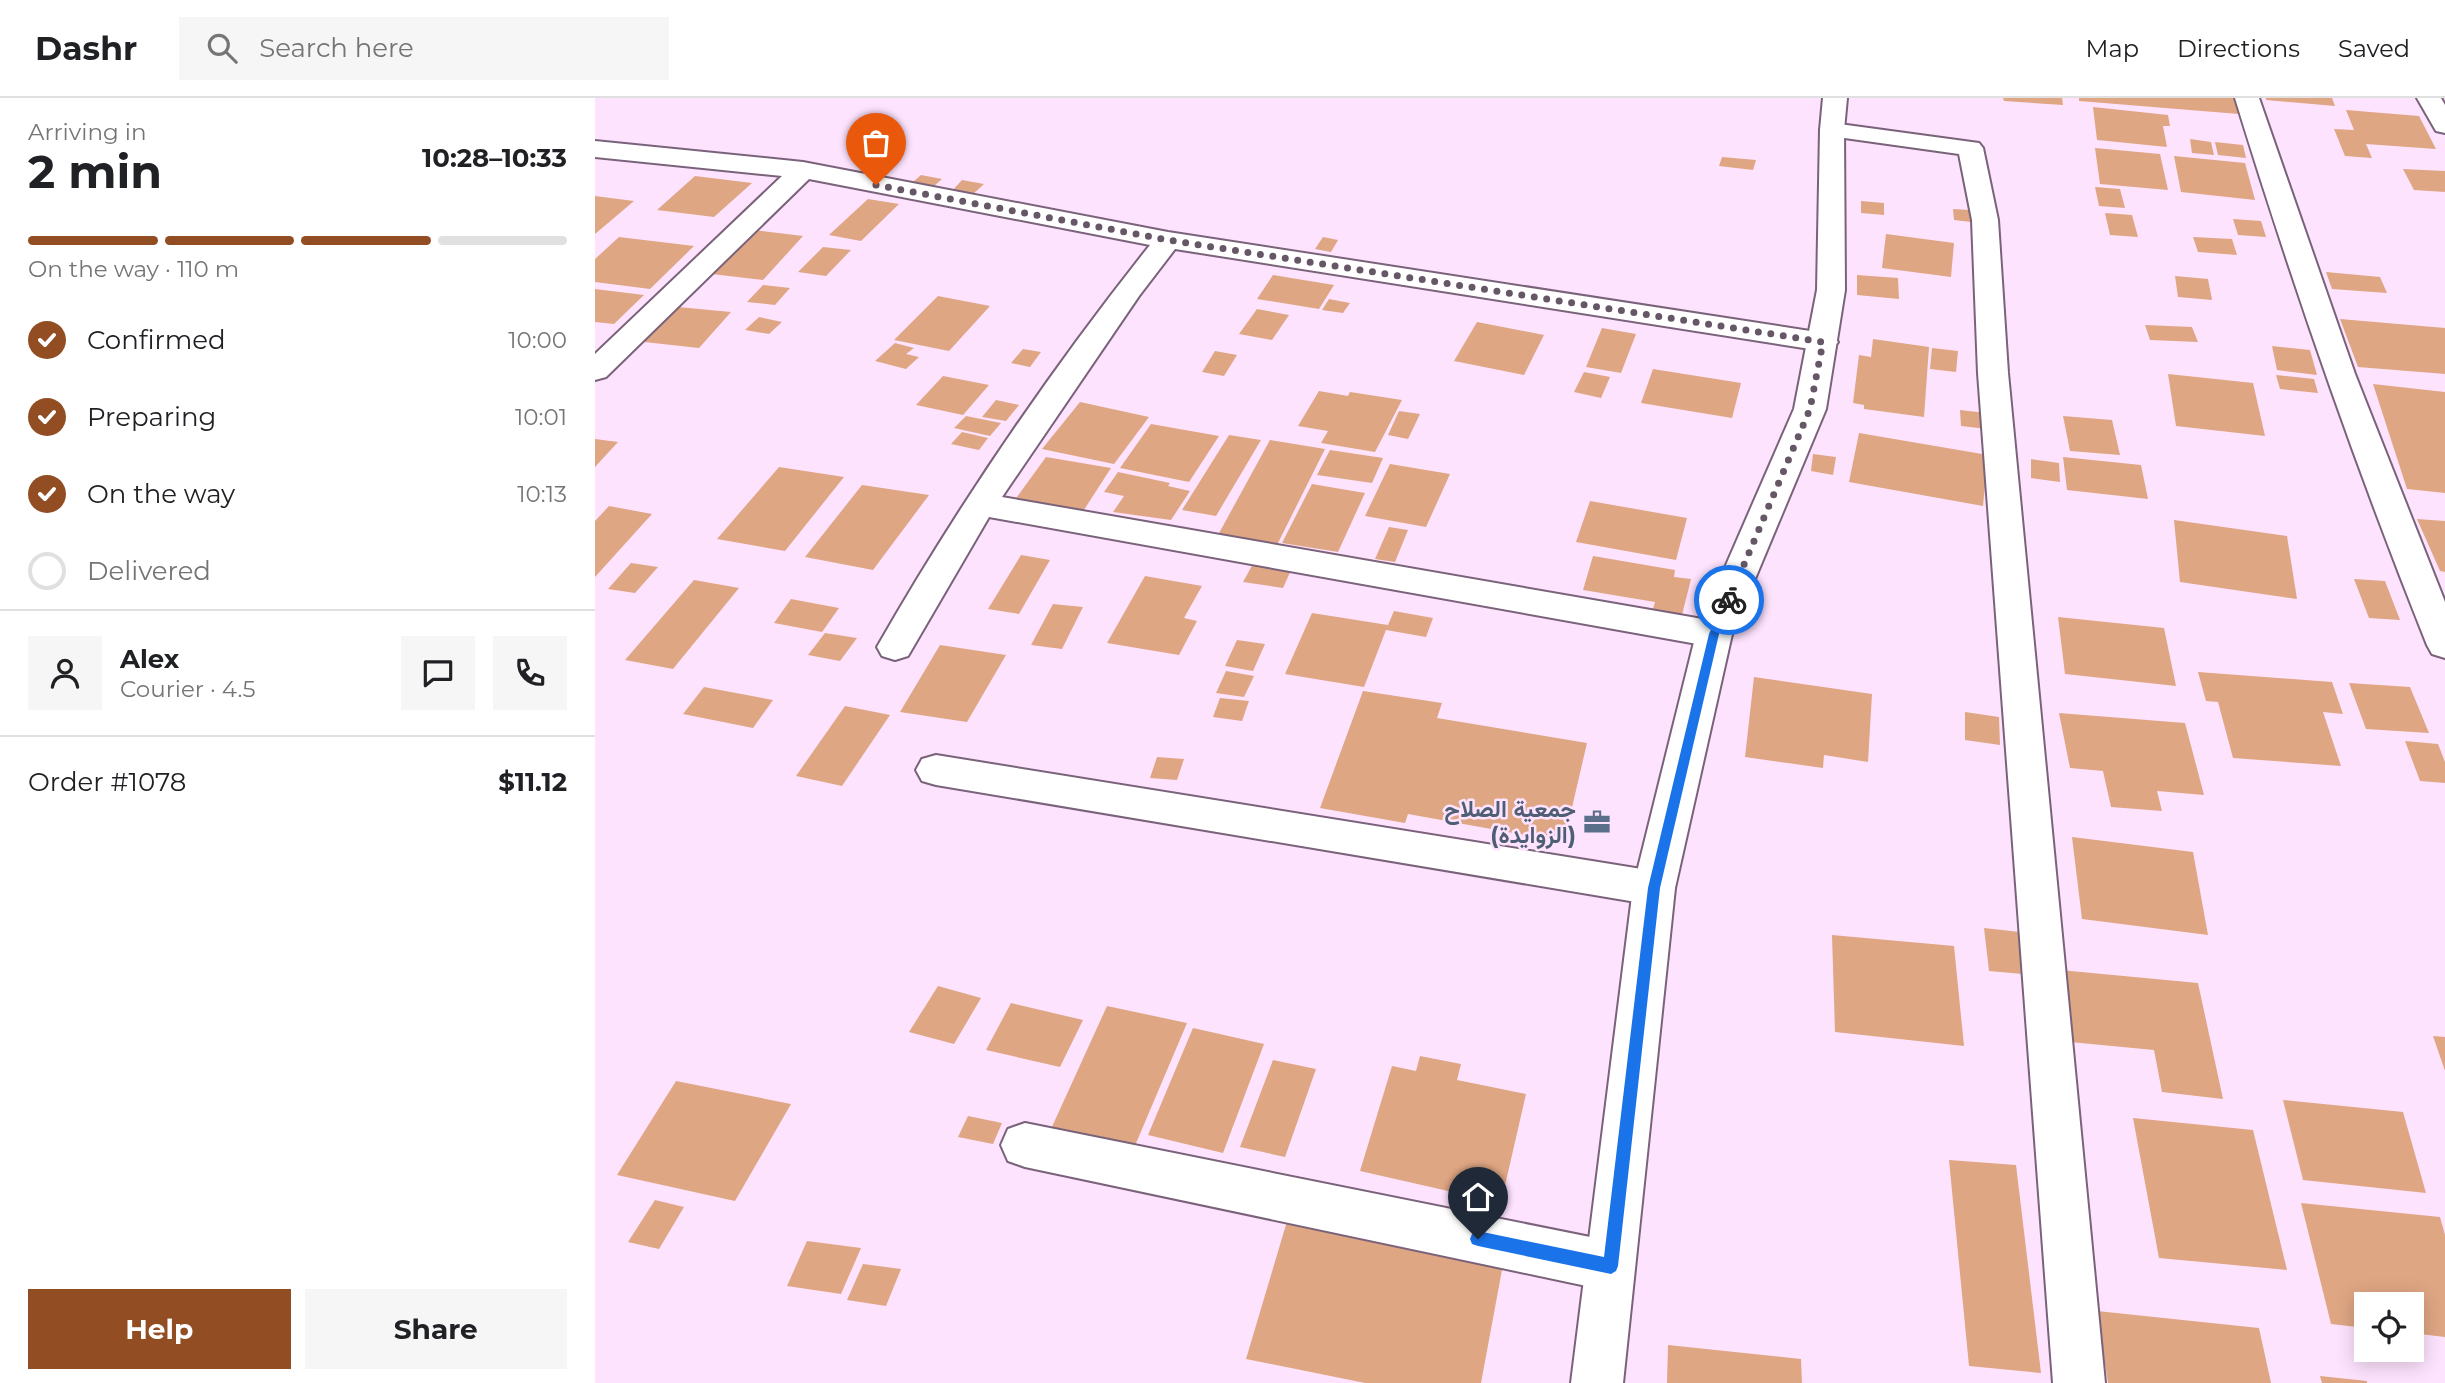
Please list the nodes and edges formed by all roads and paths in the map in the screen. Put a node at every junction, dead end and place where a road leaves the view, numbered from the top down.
1 (2247, 98) edge
2 (2429, 98) edge
3 (1834, 114) edge
4 (2445, 126) edge
5 (608, 150) edge
6 (803, 170) junction
7 (595, 173) edge
8 (1168, 240) junction
9 (1823, 342) junction
10 (595, 371) edge
11 (980, 504) junction
12 (1714, 634) junction
13 (2445, 645) edge
14 (894, 647) dead end
15 (936, 770) dead end
16 (1654, 888) junction
17 (1025, 1145) dead end
18 (1611, 1266) junction
19 (1597, 1383) edge
20 (2080, 1383) edge

1 - 13 street
2 - 4 street
3 - 9 street
3 - 20 street
5 - 6 street
5 - 7 street
6 - 8 street
6 - 10 street
8 - 9 street
8 - 11 street
9 - 12 street
11 - 12 street
11 - 14 street
12 - 16 street
15 - 16 street
16 - 18 street
17 - 18 street
18 - 19 street

